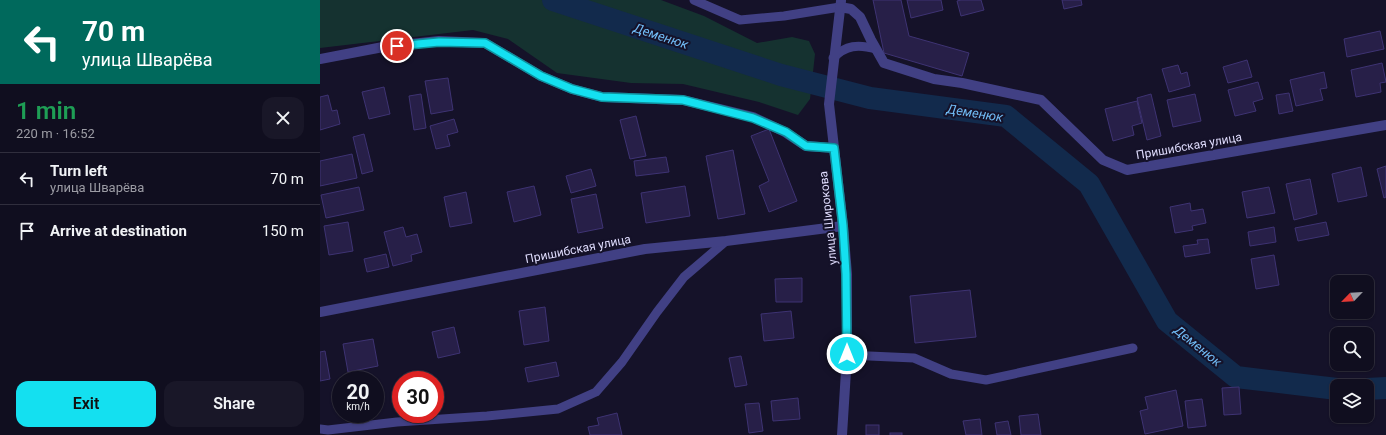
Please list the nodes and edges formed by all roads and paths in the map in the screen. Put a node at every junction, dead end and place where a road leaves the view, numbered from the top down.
1 (694, 0) edge
2 (840, 3) edge
3 (876, 48) junction
4 (833, 58) junction
5 (320, 59) edge
6 (1386, 125) edge
7 (834, 148) junction
8 (843, 226) junction
9 (726, 241) junction
10 (320, 312) edge
11 (1133, 348) dead end
12 (847, 354) junction
13 (320, 429) edge
14 (842, 435) edge

1 - 2 lane
2 - 3 street, Пришибская улица
2 - 4 street, улица Широкова
3 - 4 lane
3 - 6 street, Пришибская улица
4 - 7 street, улица Широкова
5 - 7 street
7 - 8 street, улица Широкова
8 - 9 street, Пришибская улица
8 - 12 street, улица Широкова
9 - 10 street, Пришибская улица
9 - 13 lane
11 - 12 lane
12 - 14 street, улица Широкова

